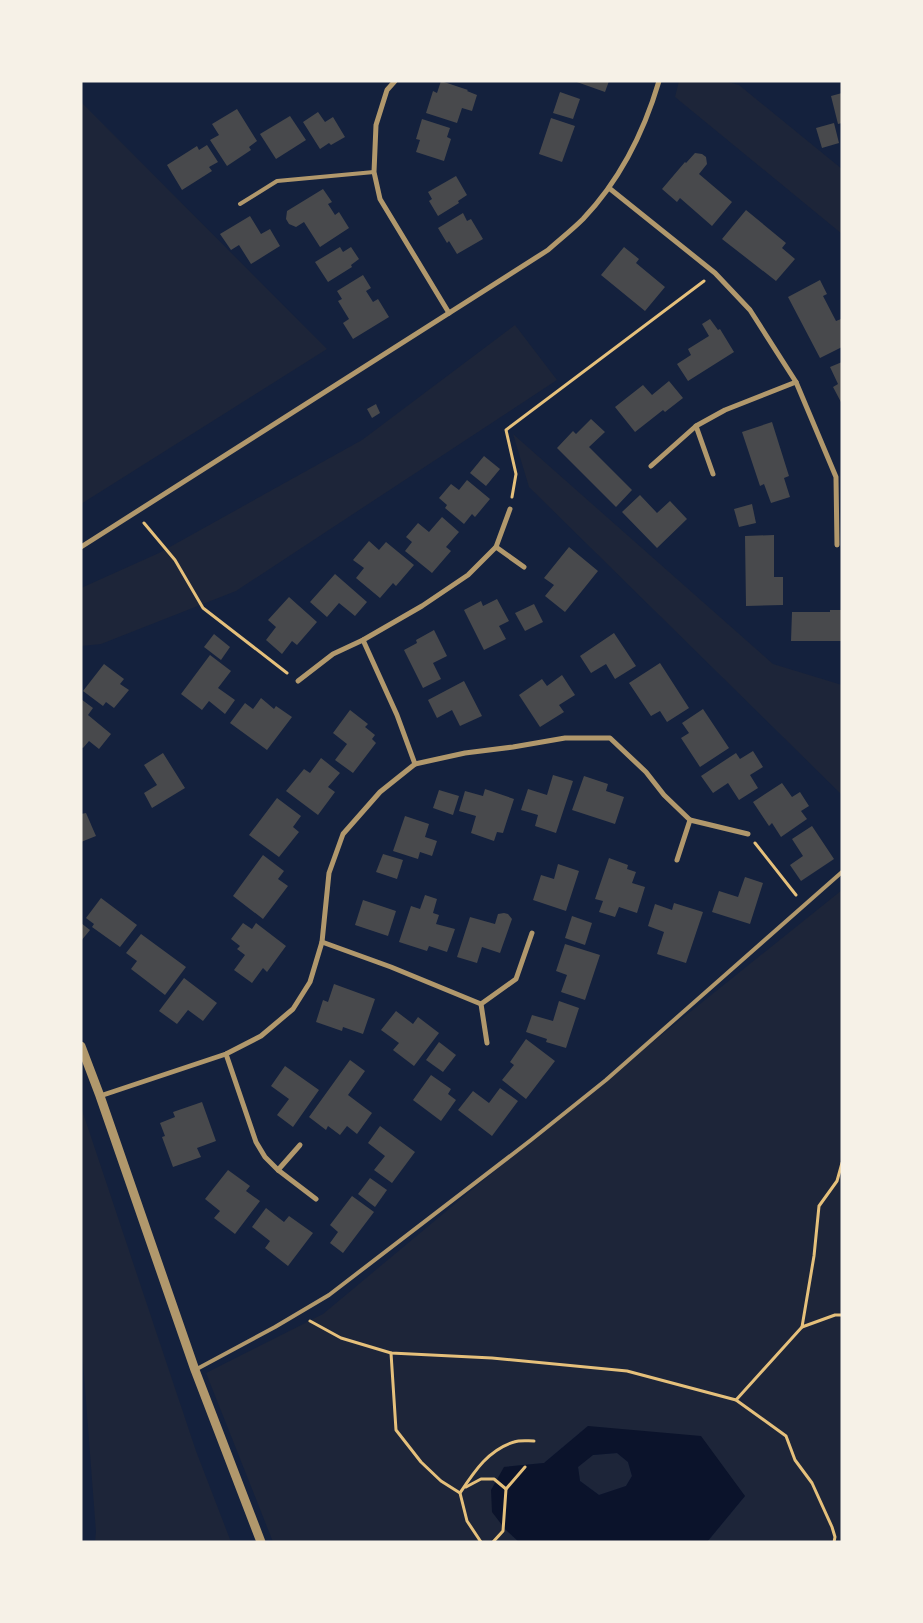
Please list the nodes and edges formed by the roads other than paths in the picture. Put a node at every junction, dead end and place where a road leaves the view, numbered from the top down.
1 (395, 81) edge
2 (659, 81) edge
3 (374, 172) junction
4 (609, 188) junction
5 (240, 204) dead end
6 (449, 313) junction
7 (796, 382) junction
8 (696, 426) junction
9 (651, 466) dead end
10 (713, 474) dead end
11 (839, 477) edge
12 (510, 509) road end
13 (837, 545) dead end
14 (81, 547) edge
15 (496, 547) junction
16 (524, 567) dead end
17 (363, 640) junction
18 (298, 681) road end
19 (414, 764) junction
20 (690, 820) junction
21 (748, 834) road end
22 (678, 860) dead end
23 (842, 872) edge
24 (532, 933) dead end
25 (322, 942) junction
26 (481, 1004) junction
27 (487, 1043) dead end
28 (81, 1046) edge
29 (226, 1054) junction
30 (100, 1096) junction
31 (300, 1145) dead end
32 (278, 1170) junction
33 (316, 1199) dead end
34 (195, 1370) junction
35 (261, 1542) edge

1 - 3 street
2 - 4 street
3 - 5 lane
3 - 6 street
4 - 6 street
4 - 7 street
6 - 14 street
7 - 8 street
7 - 11 street
8 - 9 street
8 - 10 street
11 - 13 street
12 - 15 street
15 - 16 street
15 - 17 street
17 - 18 street
17 - 19 street
19 - 20 street
19 - 25 street
20 - 21 street
20 - 22 street
23 - 34 lane
24 - 26 street
25 - 26 street
25 - 29 street
26 - 27 street
28 - 30 street
29 - 30 street
29 - 32 street
30 - 34 street
31 - 32 street
32 - 33 street
34 - 35 street

